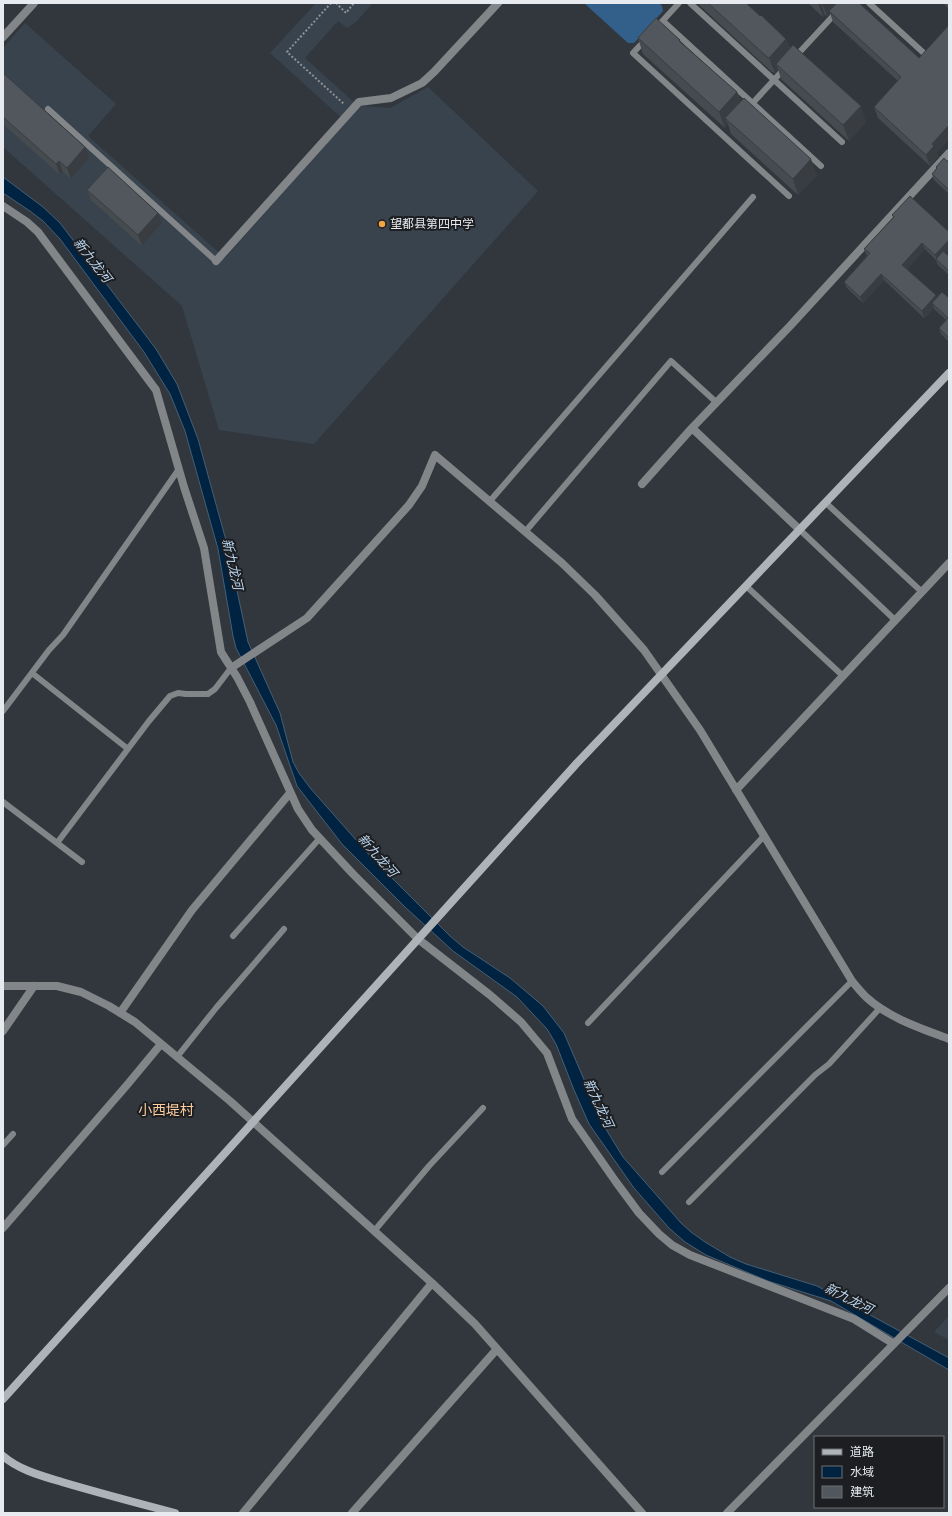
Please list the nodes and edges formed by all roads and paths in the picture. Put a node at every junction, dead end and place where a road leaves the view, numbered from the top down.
1 (34, 3) edge
2 (331, 3) edge
3 (336, 3) edge
4 (354, 3) edge
5 (498, 3) edge
6 (679, 3) edge
7 (690, 3) edge
8 (845, 3) edge
9 (869, 3) edge
10 (663, 21) junction
11 (3, 37) edge
12 (927, 56) edge
13 (794, 59) edge
14 (788, 64) edge
15 (774, 80) junction
16 (753, 103) junction
17 (748, 109) edge
18 (48, 110) dead end
19 (351, 110) junction
20 (728, 130) edge
21 (723, 136) junction
22 (842, 142) edge
23 (949, 153) edge
24 (821, 166) dead end
25 (789, 196) dead end
26 (754, 197) dead end
27 (3, 206) edge
28 (216, 261) joint
29 (949, 373) edge
30 (716, 402) junction
31 (692, 428) junction
32 (179, 470) junction
33 (642, 484) dead end
34 (490, 502) junction
35 (826, 503) junction
36 (800, 530) junction
37 (525, 532) junction
38 (949, 563) edge
39 (746, 586) junction
40 (922, 592) junction
41 (896, 620) junction
42 (231, 668) junction
43 (32, 673) junction
44 (662, 675) junction
45 (843, 676) junction
46 (3, 712) edge
47 (128, 749) junction
48 (736, 790) junction
49 (290, 793) junction
50 (3, 802) edge
51 (764, 836) junction
52 (320, 838) junction
53 (57, 843) junction
54 (82, 862) dead end
55 (284, 929) dead end
56 (233, 936) dead end
57 (418, 939) junction
58 (852, 981) junction
59 (3, 986) edge
60 (34, 986) junction
61 (880, 1008) junction
62 (120, 1013) junction
63 (588, 1023) dead end
64 (3, 1031) edge
65 (949, 1039) edge
66 (161, 1044) junction
67 (177, 1057) junction
68 (483, 1108) dead end
69 (253, 1122) junction
70 (13, 1134) dead end
71 (3, 1145) edge
72 (662, 1172) dead end
73 (689, 1202) dead end
74 (3, 1228) edge
75 (375, 1230) junction
76 (432, 1283) junction
77 (949, 1288) edge
78 (894, 1344) junction
79 (497, 1349) junction
80 (3, 1399) edge
81 (3, 1456) edge
82 (175, 1513) edge
83 (243, 1513) edge
84 (352, 1513) edge
85 (642, 1513) edge
86 (727, 1513) edge

1 - 11 street
2 - 19 path
3 - 4 path
5 - 19 street
6 - 10 lane
7 - 15 lane
8 - 13 lane
9 - 12 lane
10 - 16 lane
10 - 21 lane
14 - 15 lane
15 - 16 lane
15 - 22 lane
16 - 17 lane
16 - 24 lane
18 - 28 lane
19 - 28 street
20 - 21 lane
21 - 25 lane
23 - 30 street
26 - 34 lane
27 - 32 street
29 - 35 street
30 - 31 street
30 - 37 lane
31 - 33 street
31 - 36 street
32 - 42 street
32 - 43 lane
34 - 37 street
34 - 42 street
35 - 36 street
35 - 40 lane
36 - 39 street
36 - 41 lane
37 - 44 street
38 - 40 street
39 - 44 street
39 - 45 lane
40 - 41 street
41 - 45 street
42 - 47 lane
42 - 49 street
43 - 46 lane
43 - 47 lane
44 - 48 street
44 - 57 street
45 - 48 street
47 - 53 lane
48 - 51 street
49 - 52 street
49 - 62 street
50 - 53 lane
51 - 58 street
51 - 63 lane
52 - 56 lane
52 - 57 street
53 - 54 lane
55 - 67 lane
57 - 69 street
57 - 78 street
58 - 61 street
58 - 72 lane
59 - 60 street
60 - 62 street
60 - 64 street
61 - 65 street
61 - 73 lane
62 - 66 street
66 - 67 street
66 - 74 street
67 - 69 street
68 - 75 lane
69 - 75 street
69 - 80 street
70 - 71 lane
75 - 76 street
76 - 79 street
76 - 83 street
77 - 78 street
78 - 86 street
79 - 84 street
79 - 85 street
81 - 82 street

